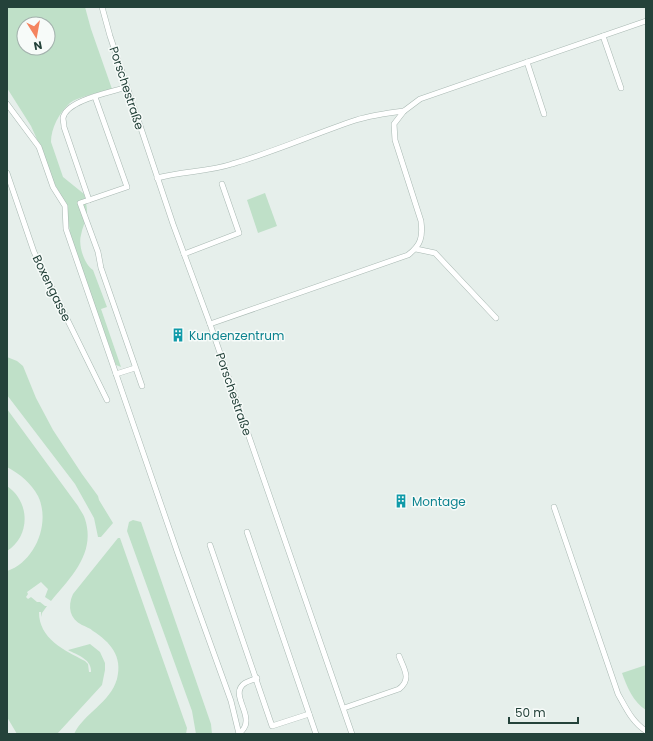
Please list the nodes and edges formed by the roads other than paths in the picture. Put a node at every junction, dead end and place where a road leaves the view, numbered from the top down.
1 (102, 7) edge
2 (646, 21) edge
3 (603, 36) junction
4 (527, 62) junction
5 (127, 87) junction
6 (621, 88) dead end
7 (95, 97) junction
8 (7, 104) edge
9 (404, 110) junction
10 (544, 114) dead end
11 (7, 173) edge
12 (157, 178) junction
13 (222, 184) dead end
14 (89, 200) junction
15 (416, 249) junction
16 (184, 254) junction
17 (496, 318) dead end
18 (210, 324) junction
19 (136, 368) junction
20 (116, 374) junction
21 (142, 386) dead end
22 (107, 400) dead end
23 (554, 507) dead end
24 (247, 532) dead end
25 (210, 545) dead end
26 (399, 656) dead end
27 (256, 678) junction
28 (344, 708) junction
29 (309, 714) junction
30 (646, 731) edge
31 (239, 734) edge
32 (316, 734) edge
33 (352, 734) edge

1 - 5 lane, Porschestraße
2 - 3 lane
3 - 4 lane
3 - 6 lane
4 - 9 lane
4 - 10 lane
5 - 7 lane
5 - 12 lane, Porschestraße
7 - 14 lane
7 - 14 lane
8 - 20 lane
9 - 12 lane
9 - 15 lane
11 - 22 lane, Boxengasse
12 - 16 lane, Porschestraße
13 - 16 lane
14 - 19 lane
15 - 17 lane
15 - 18 lane
16 - 18 lane, Porschestraße
18 - 28 lane, Porschestraße
19 - 20 lane
19 - 21 lane
20 - 31 lane
23 - 30 lane
24 - 29 lane
25 - 27 lane
26 - 28 lane
27 - 29 lane
27 - 31 lane
28 - 33 lane, Porschestraße
29 - 32 lane

